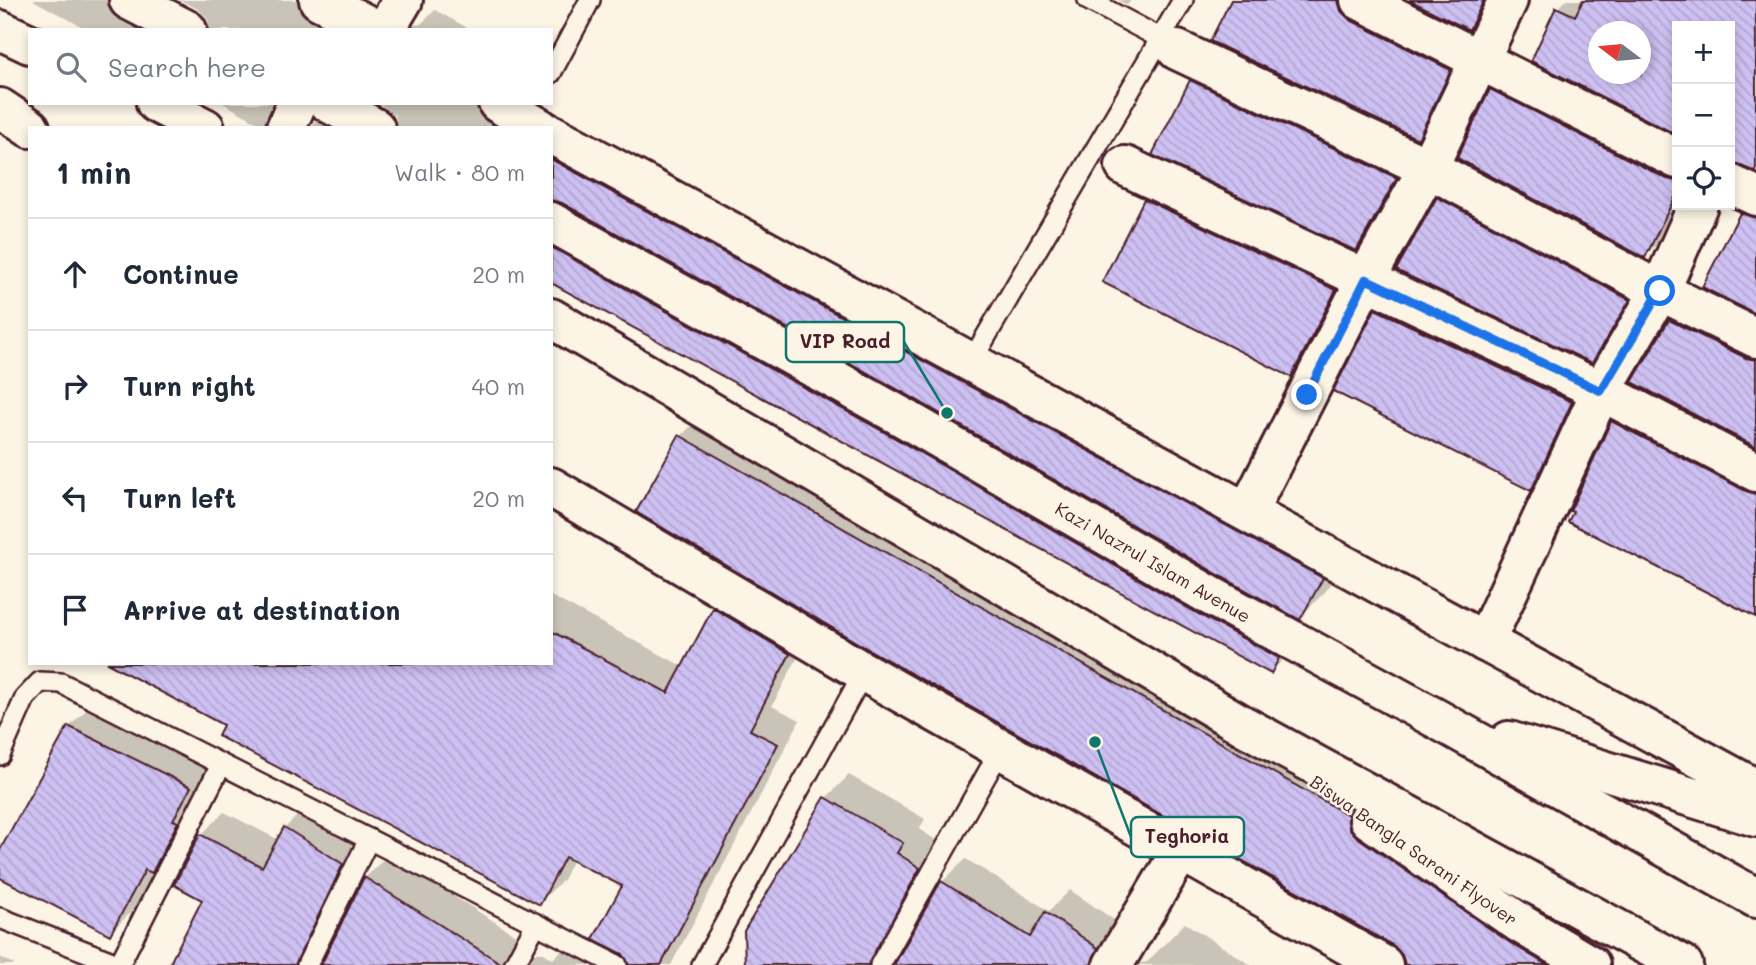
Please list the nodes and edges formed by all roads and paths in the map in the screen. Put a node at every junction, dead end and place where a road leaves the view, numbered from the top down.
1 (129, 0) edge
2 (319, 0) edge
3 (403, 0) edge
4 (590, 0) edge
5 (1088, 0) edge
6 (1183, 0) edge
7 (1360, 0) edge
8 (1508, 0) edge
9 (183, 28) edge
10 (372, 28) edge
11 (386, 28) edge
12 (0, 30) edge
13 (28, 43) edge
14 (1169, 44) junction
15 (1479, 60) junction
16 (553, 69) edge
17 (160, 105) edge
18 (297, 105) edge
19 (333, 105) edge
20 (0, 108) edge
21 (201, 126) edge
22 (287, 126) edge
23 (371, 126) edge
24 (28, 127) edge
25 (553, 131) edge
26 (1672, 156) edge
27 (1125, 166) dead end
28 (1429, 168) junction
29 (1735, 186) edge
30 (1756, 196) edge
31 (1696, 210) edge
32 (553, 223) edge
33 (1366, 279) junction
34 (1660, 291) junction
35 (553, 319) edge
36 (1756, 338) edge
37 (971, 362) junction
38 (1601, 391) junction
39 (1756, 472) edge
40 (553, 488) edge
41 (1248, 511) junction
42 (1485, 642) junction
43 (864, 672) junction
44 (1437, 719) junction
45 (1244, 726) junction
46 (1001, 749) junction
47 (0, 755) edge
48 (221, 765) junction
49 (1756, 789) edge
50 (1756, 817) edge
51 (369, 839) junction
52 (1181, 851) junction
53 (1756, 898) edge
54 (0, 918) edge
55 (536, 924) junction
56 (120, 965) edge
57 (307, 965) edge
58 (513, 965) edge
59 (618, 965) edge
60 (702, 965) edge
61 (880, 965) edge
62 (1113, 965) edge
63 (1383, 965) edge
64 (1590, 965) edge
65 (1683, 965) edge

1 - 9 main road
2 - 10 main road
3 - 11 main road
4 - 16 lane
5 - 14 lane
6 - 14 lane
7 - 15 main road
8 - 15 main road
12 - 13 main road
14 - 28 main road
14 - 37 lane
15 - 26 main road
15 - 28 main road
17 - 21 main road
18 - 22 main road
19 - 23 main road
20 - 24 main road
25 - 37 main road
27 - 33 main road
28 - 33 main road
28 - 34 main road
29 - 30 main road
31 - 34 main road
32 - 44 main road, Kazi Nazrul Islam Avenue
33 - 38 main road
33 - 41 main road
34 - 36 main road
34 - 38 main road
35 - 45 main road
37 - 41 main road
38 - 39 main road
38 - 42 main road
40 - 43 main road
41 - 42 main road
42 - 49 main road
43 - 46 main road
43 - 60 lane
44 - 50 main road
44 - 53 main road, Kazi Nazrul Islam Avenue
45 - 64 main road, Biswa Bangla Sarani Flyover
45 - 65 main road
46 - 52 main road
46 - 61 lane
47 - 48 lane
48 - 51 lane
48 - 56 lane
51 - 55 lane
51 - 57 lane
52 - 62 main road
52 - 63 main road
54 - 56 lane
55 - 58 lane
55 - 59 lane

